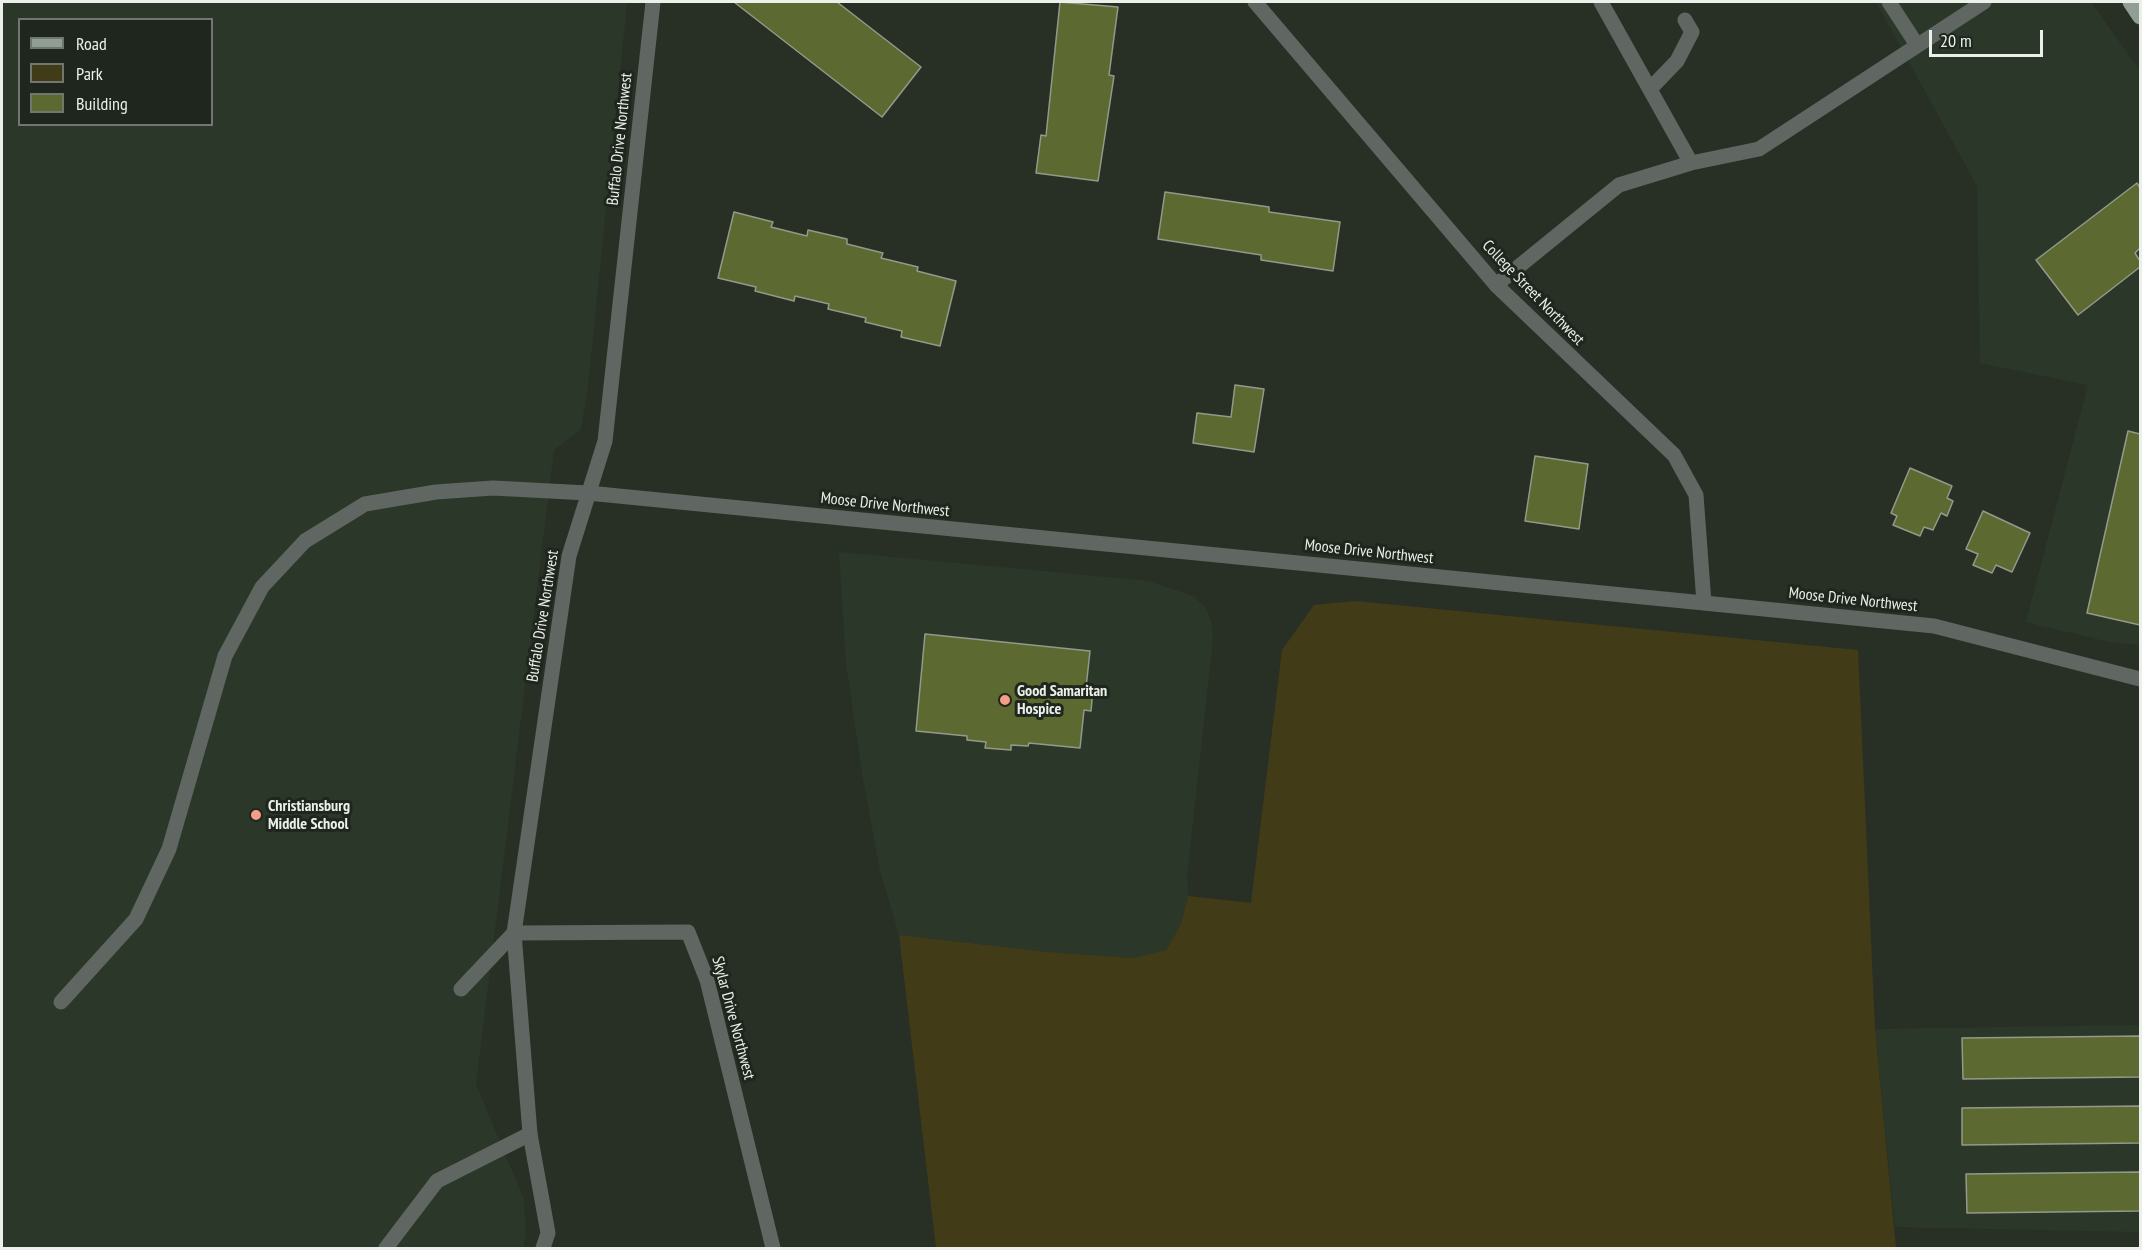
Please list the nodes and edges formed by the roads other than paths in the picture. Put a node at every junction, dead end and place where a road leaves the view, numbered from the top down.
1 (653, 2) edge
2 (1255, 2) edge
3 (1601, 2) edge
4 (1889, 2) edge
5 (2130, 2) edge
6 (1974, 4) edge
7 (2140, 17) edge
8 (1686, 20) dead end
9 (1917, 45) junction
10 (1650, 89) junction
11 (1691, 163) junction
12 (1496, 285) junction
13 (588, 493) junction
14 (1704, 603) junction
15 (2140, 679) edge
16 (514, 933) junction
17 (461, 989) dead end
18 (61, 1002) dead end
19 (530, 1134) junction
20 (386, 1248) edge
21 (543, 1248) edge
22 (773, 1248) edge

1 - 13 street, Buffalo Drive Northwest
2 - 12 street, College Street Northwest
3 - 10 street
4 - 9 street
5 - 7 main road
6 - 9 street
8 - 10 street
9 - 11 street
10 - 11 street
11 - 12 street
12 - 14 street, College Street Northwest
13 - 14 street, Moose Drive Northwest
13 - 16 street, Buffalo Drive Northwest
13 - 18 street, Moose Drive Northwest
14 - 15 street, Moose Drive Northwest
16 - 17 street
16 - 19 street, Buffalo Drive Northwest
16 - 22 street, Skylar Drive Northwest
19 - 20 street
19 - 21 street, Buffalo Drive Northwest

